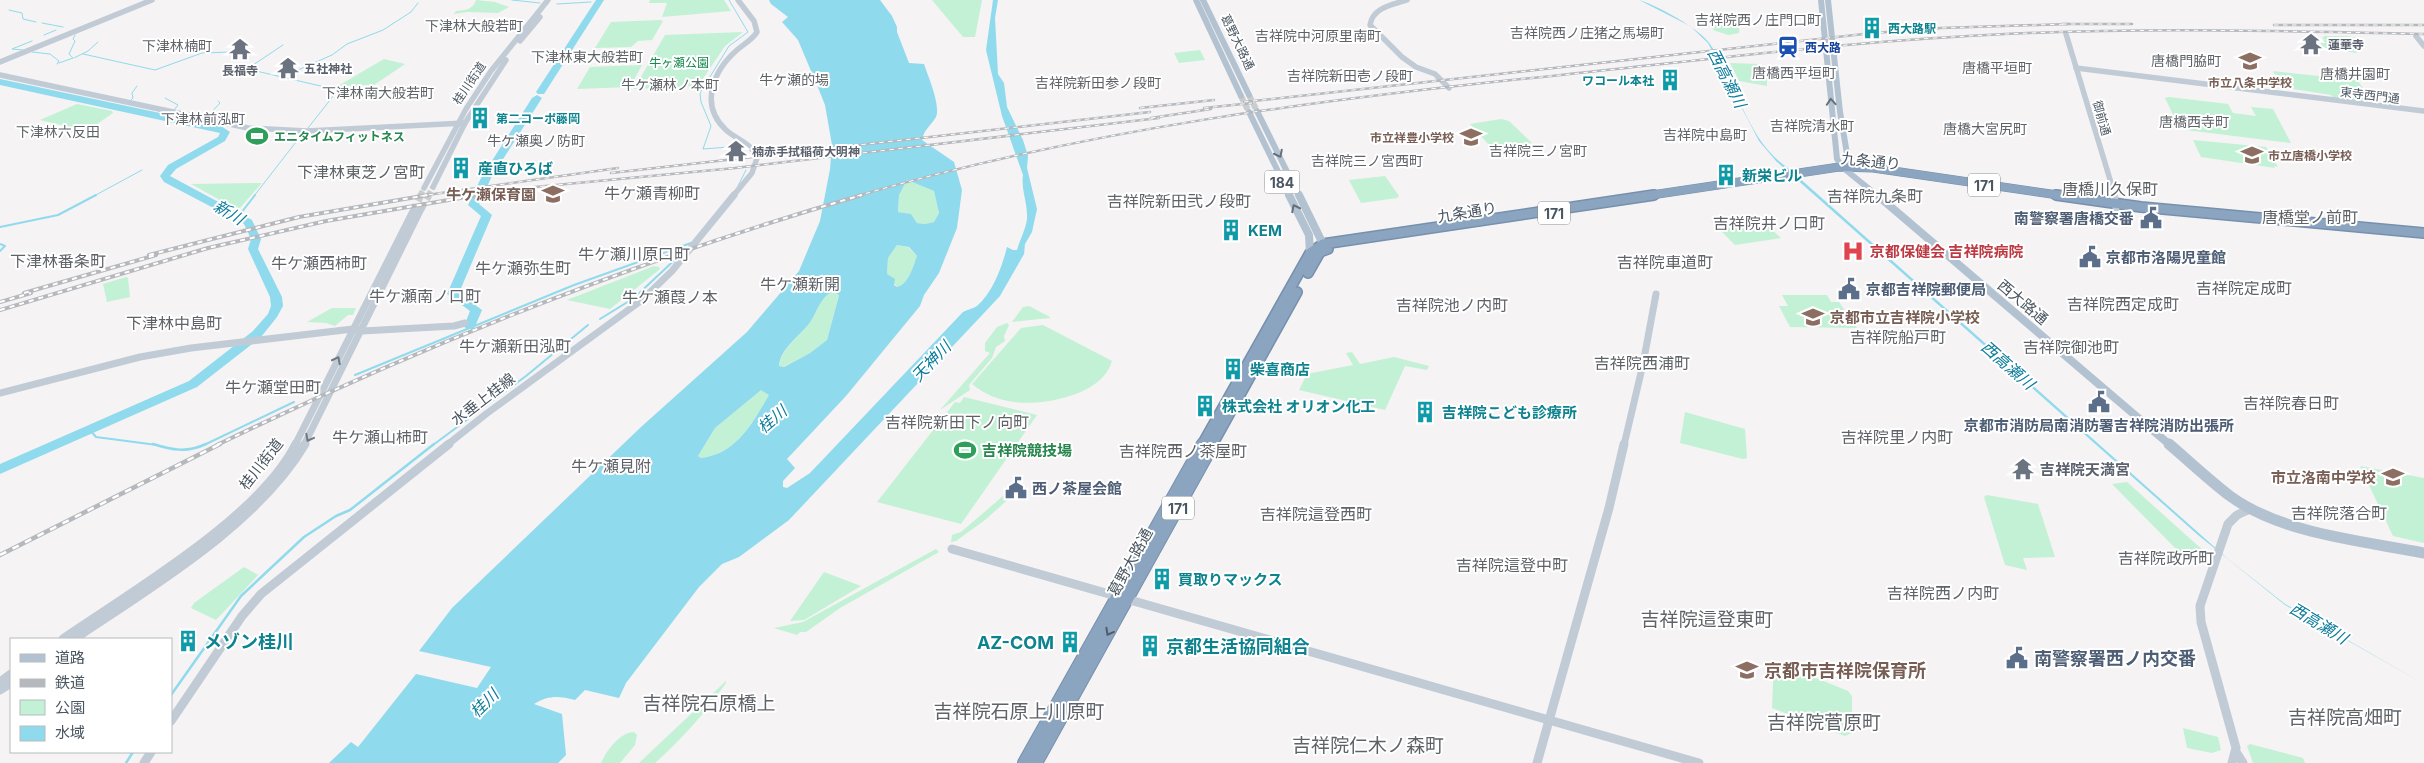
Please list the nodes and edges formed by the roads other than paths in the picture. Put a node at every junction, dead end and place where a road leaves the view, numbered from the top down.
1 (152, 0) edge
2 (548, 0) edge
3 (553, 0) edge
4 (738, 0) edge
5 (1196, 0) edge
6 (1203, 0) edge
7 (1407, 0) edge
8 (1821, 0) edge
9 (1828, 0) edge
10 (2066, 34) dead end
11 (2416, 36) dead end
12 (2424, 46) edge
13 (0, 62) edge
14 (2076, 68) junction
15 (0, 75) edge
16 (1449, 88) dead end
17 (1249, 95) tunnel mouth
18 (1241, 96) tunnel mouth
19 (2424, 111) edge
20 (458, 123) junction
21 (465, 123) junction
22 (1840, 167) junction
23 (1850, 169) junction
24 (1791, 174) junction
25 (433, 187) tunnel mouth
26 (424, 188) tunnel mouth
27 (2117, 205) junction
28 (422, 209) tunnel mouth
29 (413, 211) tunnel mouth
30 (1309, 235) junction
31 (2424, 235) edge
32 (1318, 250) junction
33 (1656, 294) dead end
34 (465, 323) dead end
35 (353, 329) junction
36 (362, 331) junction
37 (0, 394) edge
38 (2250, 509) junction
39 (952, 549) dead end
40 (2424, 553) edge
41 (1123, 597) junction
42 (63, 638) edge
43 (75, 638) edge
44 (172, 720) edge
45 (1548, 720) junction
46 (2236, 752) junction
47 (1024, 763) edge
48 (1036, 763) edge
49 (1537, 763) edge
50 (1699, 763) edge
51 (2232, 763) edge
52 (2242, 763) edge

1 - 13 street
2 - 20 street, 桂川街道
3 - 21 street, 桂川街道
4 - 44 street, 水垂上桂線
5 - 18 main road, 葛野大路通
6 - 17 main road, 葛野大路通
7 - 16 street
22 -> 8 main road
9 - 23 main road
10 - 14 street, 御前通
11 - 12 street
14 - 19 street, 東寺西門通
14 - 27 street, 御前通
15 - 20 street
20 - 21 street
20 - 26 street, 桂川街道
21 - 25 street, 桂川街道
22 - 23 highway, 九条通り / 171
22 - 24 highway, 九条通り / 171
23 - 24 highway, 九条通り / 171
23 - 27 highway, 九条通り / 171
23 - 38 main road, 西大路通
24 - 32 highway, 九条通り / 171
24 - 32 highway, 九条通り / 171
27 - 31 highway, 九条通り / 171
28 - 36 street, 桂川街道
29 - 35 street, 桂川街道
30 - 32 main road, 184
30 - 32 main road
30 -> 32 main road, 184
32 - 41 highway, 葛野大路通 / 171
33 - 45 street
34 - 36 street
35 - 36 street
35 - 37 street
42 -> 35 street, 桂川街道
36 -> 43 street, 桂川街道
38 - 40 main road, 西大路通
38 - 46 street
39 - 41 street
41 - 45 street
41 - 47 highway, 葛野大路通 / 171
41 -> 48 highway, 葛野大路通 / 171
45 - 49 street
45 - 50 street
46 - 51 street
46 - 52 street

